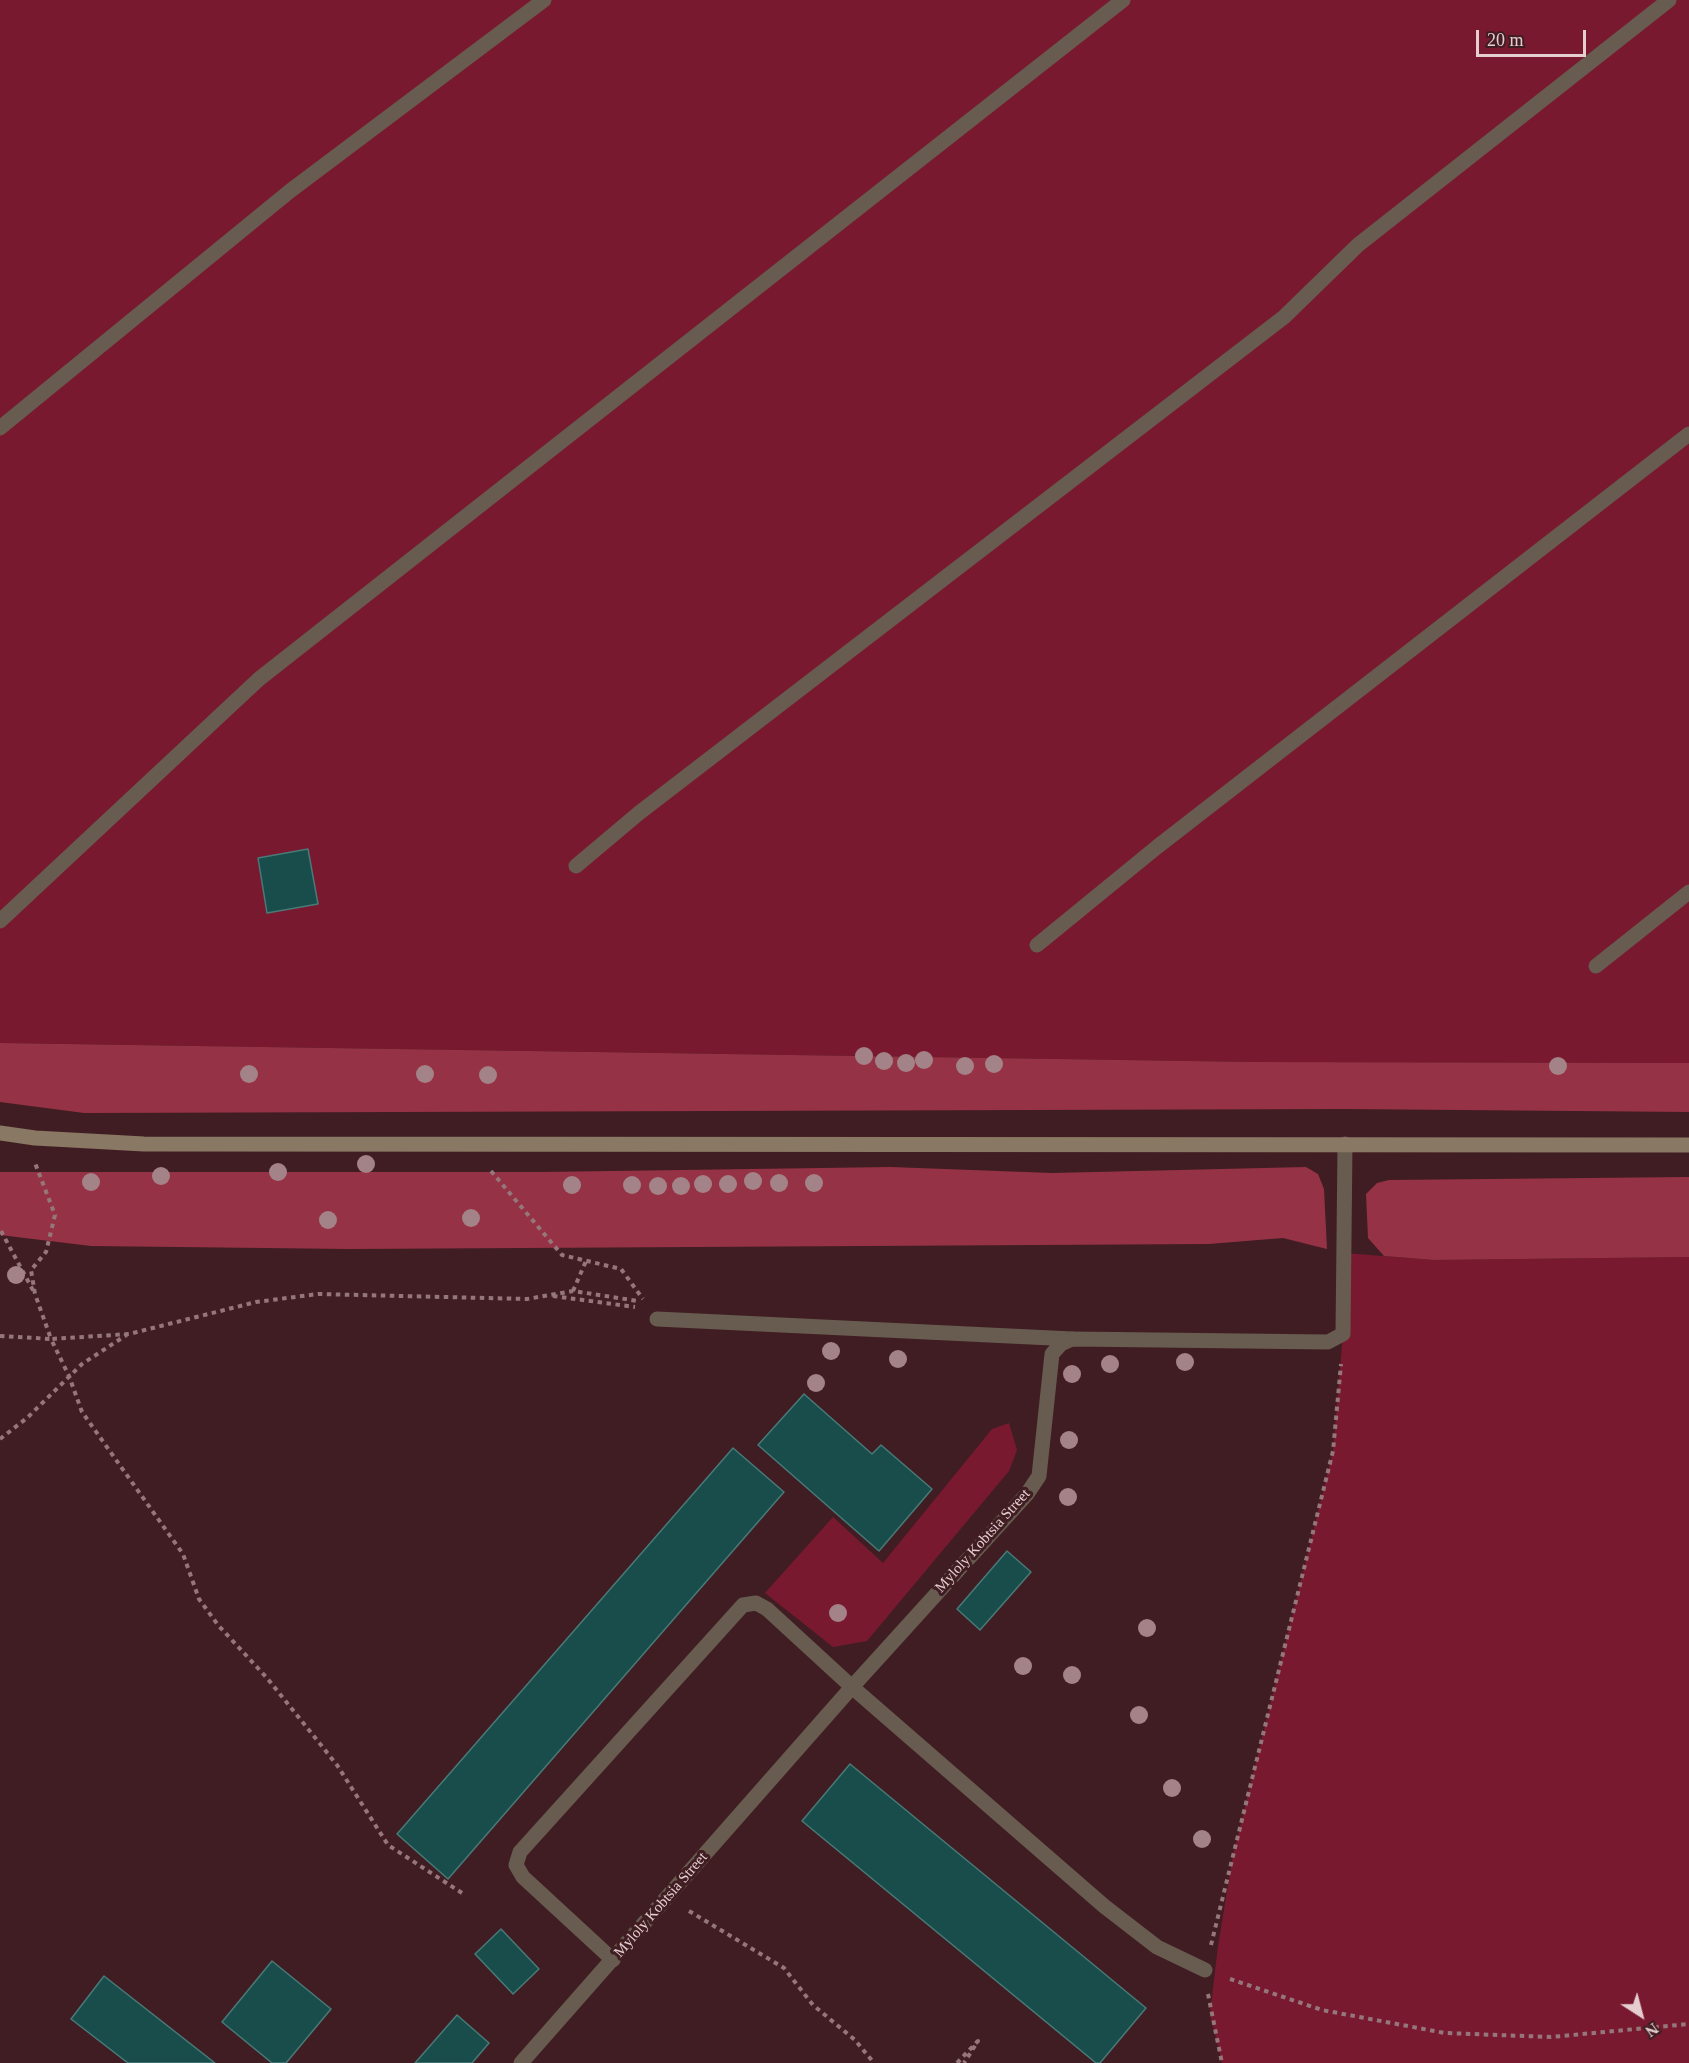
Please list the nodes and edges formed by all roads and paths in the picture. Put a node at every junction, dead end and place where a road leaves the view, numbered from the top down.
1 (544, 0) edge
2 (1123, 0) edge
3 (1669, 0) edge
4 (0, 428) edge
5 (1689, 435) edge
6 (576, 866) dead end
7 (1689, 892) edge
8 (0, 921) edge
9 (1037, 945) dead end
10 (1596, 966) dead end
11 (0, 1133) edge
12 (26, 1137) junction
13 (469, 1144) junction
14 (1345, 1144) junction
15 (1689, 1145) edge
16 (1, 1231) edge
17 (586, 1261) junction
18 (573, 1291) junction
19 (35, 1293) junction
20 (549, 1296) junction
21 (657, 1319) joint
22 (129, 1334) junction
23 (1343, 1334) junction
24 (0, 1336) edge
25 (51, 1339) junction
26 (1072, 1339) junction
27 (69, 1376) junction
28 (0, 1439) edge
29 (852, 1687) junction
30 (672, 1892) junction
31 (462, 1893) dead end
32 (613, 1960) junction
33 (1205, 1970) junction
34 (1689, 2024) edge
35 (521, 2063) edge
36 (874, 2063) edge
37 (957, 2063) edge
38 (964, 2063) edge
39 (1222, 2063) edge

1 - 4 street
2 - 8 street
3 - 6 street
5 - 9 street
7 - 10 street
11 - 12 main road
12 - 13 main road
12 - 19 path
13 - 14 main road
13 - 17 path
14 - 15 main road
14 - 23 street
16 - 19 path
17 - 18 path
17 - 18 path
18 - 20 path
19 - 25 path
20 - 21 path
20 - 22 path
21 - 26 street
22 - 25 path
22 - 27 path
23 - 26 street
23 - 33 path
24 - 25 path
25 - 27 path
26 - 29 street, Myloly Kobtsia Street
27 - 28 path
27 - 31 path
29 - 30 street, Myloly Kobtsia Street
29 - 32 street
29 - 33 street
30 - 32 street, Myloly Kobtsia Street
30 - 36 path
32 - 35 street, Myloly Kobtsia Street
33 - 34 path
33 - 39 path
37 - 38 path

